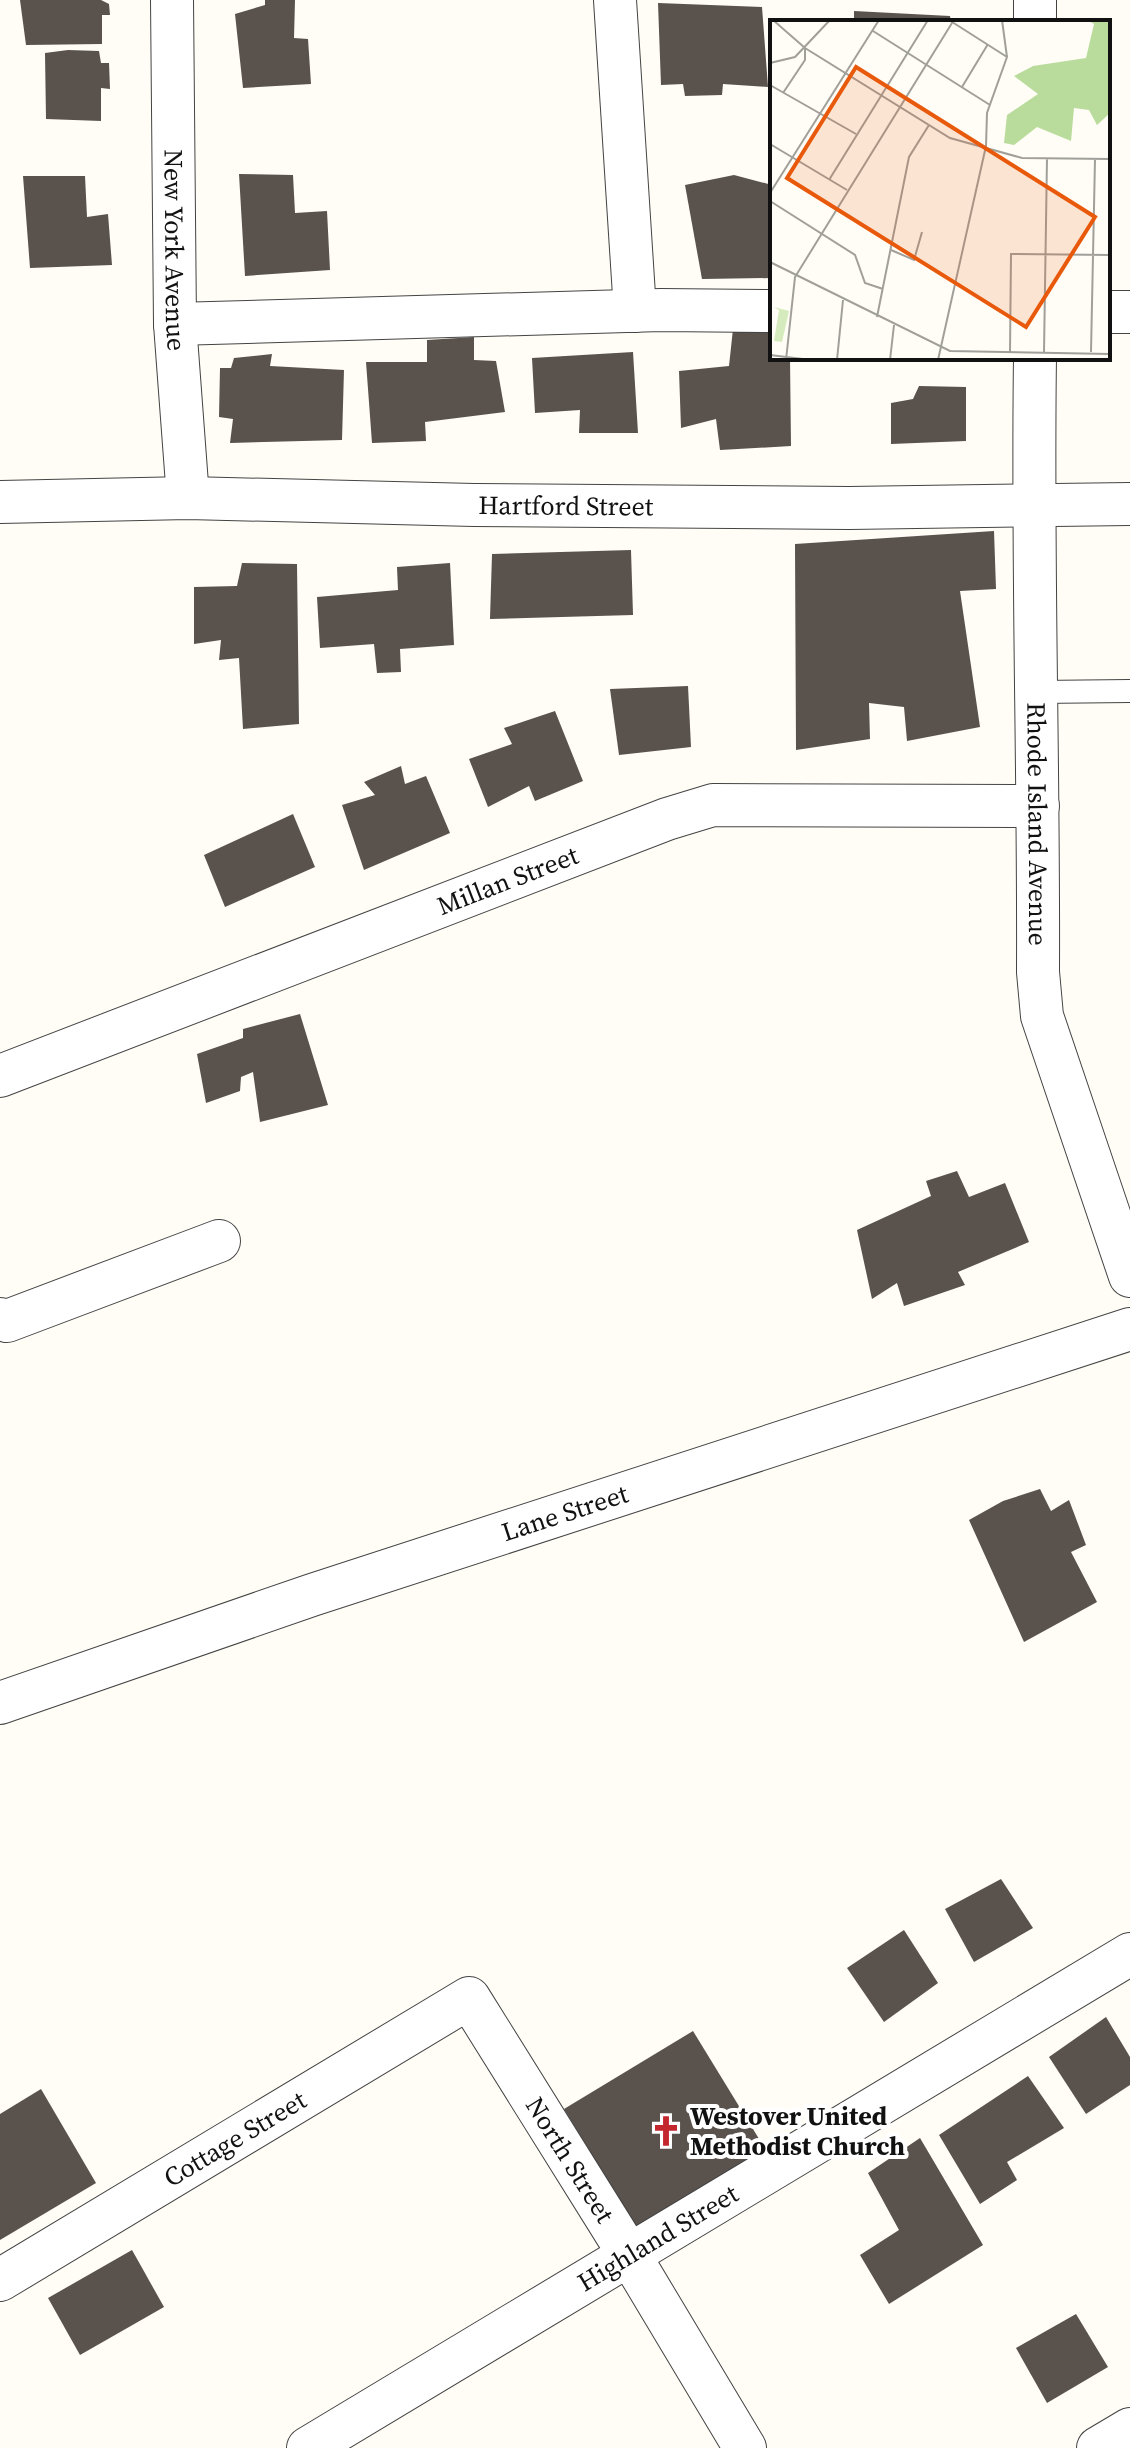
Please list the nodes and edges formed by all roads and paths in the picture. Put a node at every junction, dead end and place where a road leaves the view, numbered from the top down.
1 (172, 0) edge
2 (615, 0) edge
3 (635, 311) junction
4 (770, 311) edge
5 (175, 324) junction
6 (1035, 360) edge
7 (188, 498) junction
8 (0, 502) edge
9 (1033, 504) junction
10 (1130, 504) edge
11 (1130, 691) edge
12 (1037, 692) junction
13 (1038, 806) junction
14 (0, 1076) edge
15 (219, 1241) dead end
16 (1130, 1276) edge
17 (0, 1319) edge
18 (1130, 1329) edge
19 (0, 1703) edge
20 (1130, 1954) edge
21 (469, 1998) joint
22 (630, 2256) junction
23 (0, 2280) edge
24 (1130, 2429) edge
25 (308, 2448) edge
26 (745, 2448) edge
27 (1098, 2448) edge

1 - 5 street, New York Avenue
2 - 3 street
3 - 4 street
3 - 5 street
5 - 7 street, New York Avenue
6 - 9 street, Rhode Island Avenue
7 - 8 street, Hartford Street
7 - 9 street, Hartford Street
9 - 10 street, Hartford Street
9 - 12 street, Rhode Island Avenue
11 - 12 lane
12 - 13 street, Rhode Island Avenue
13 - 14 street, Millan Street
13 - 16 street, Rhode Island Avenue
15 - 17 street
18 - 19 street, Lane Street
20 - 22 street, Highland Street
21 - 22 street, North Street
21 - 23 street, Cottage Street
22 - 25 street, Highland Street
22 - 26 street, North Street
24 - 27 street

